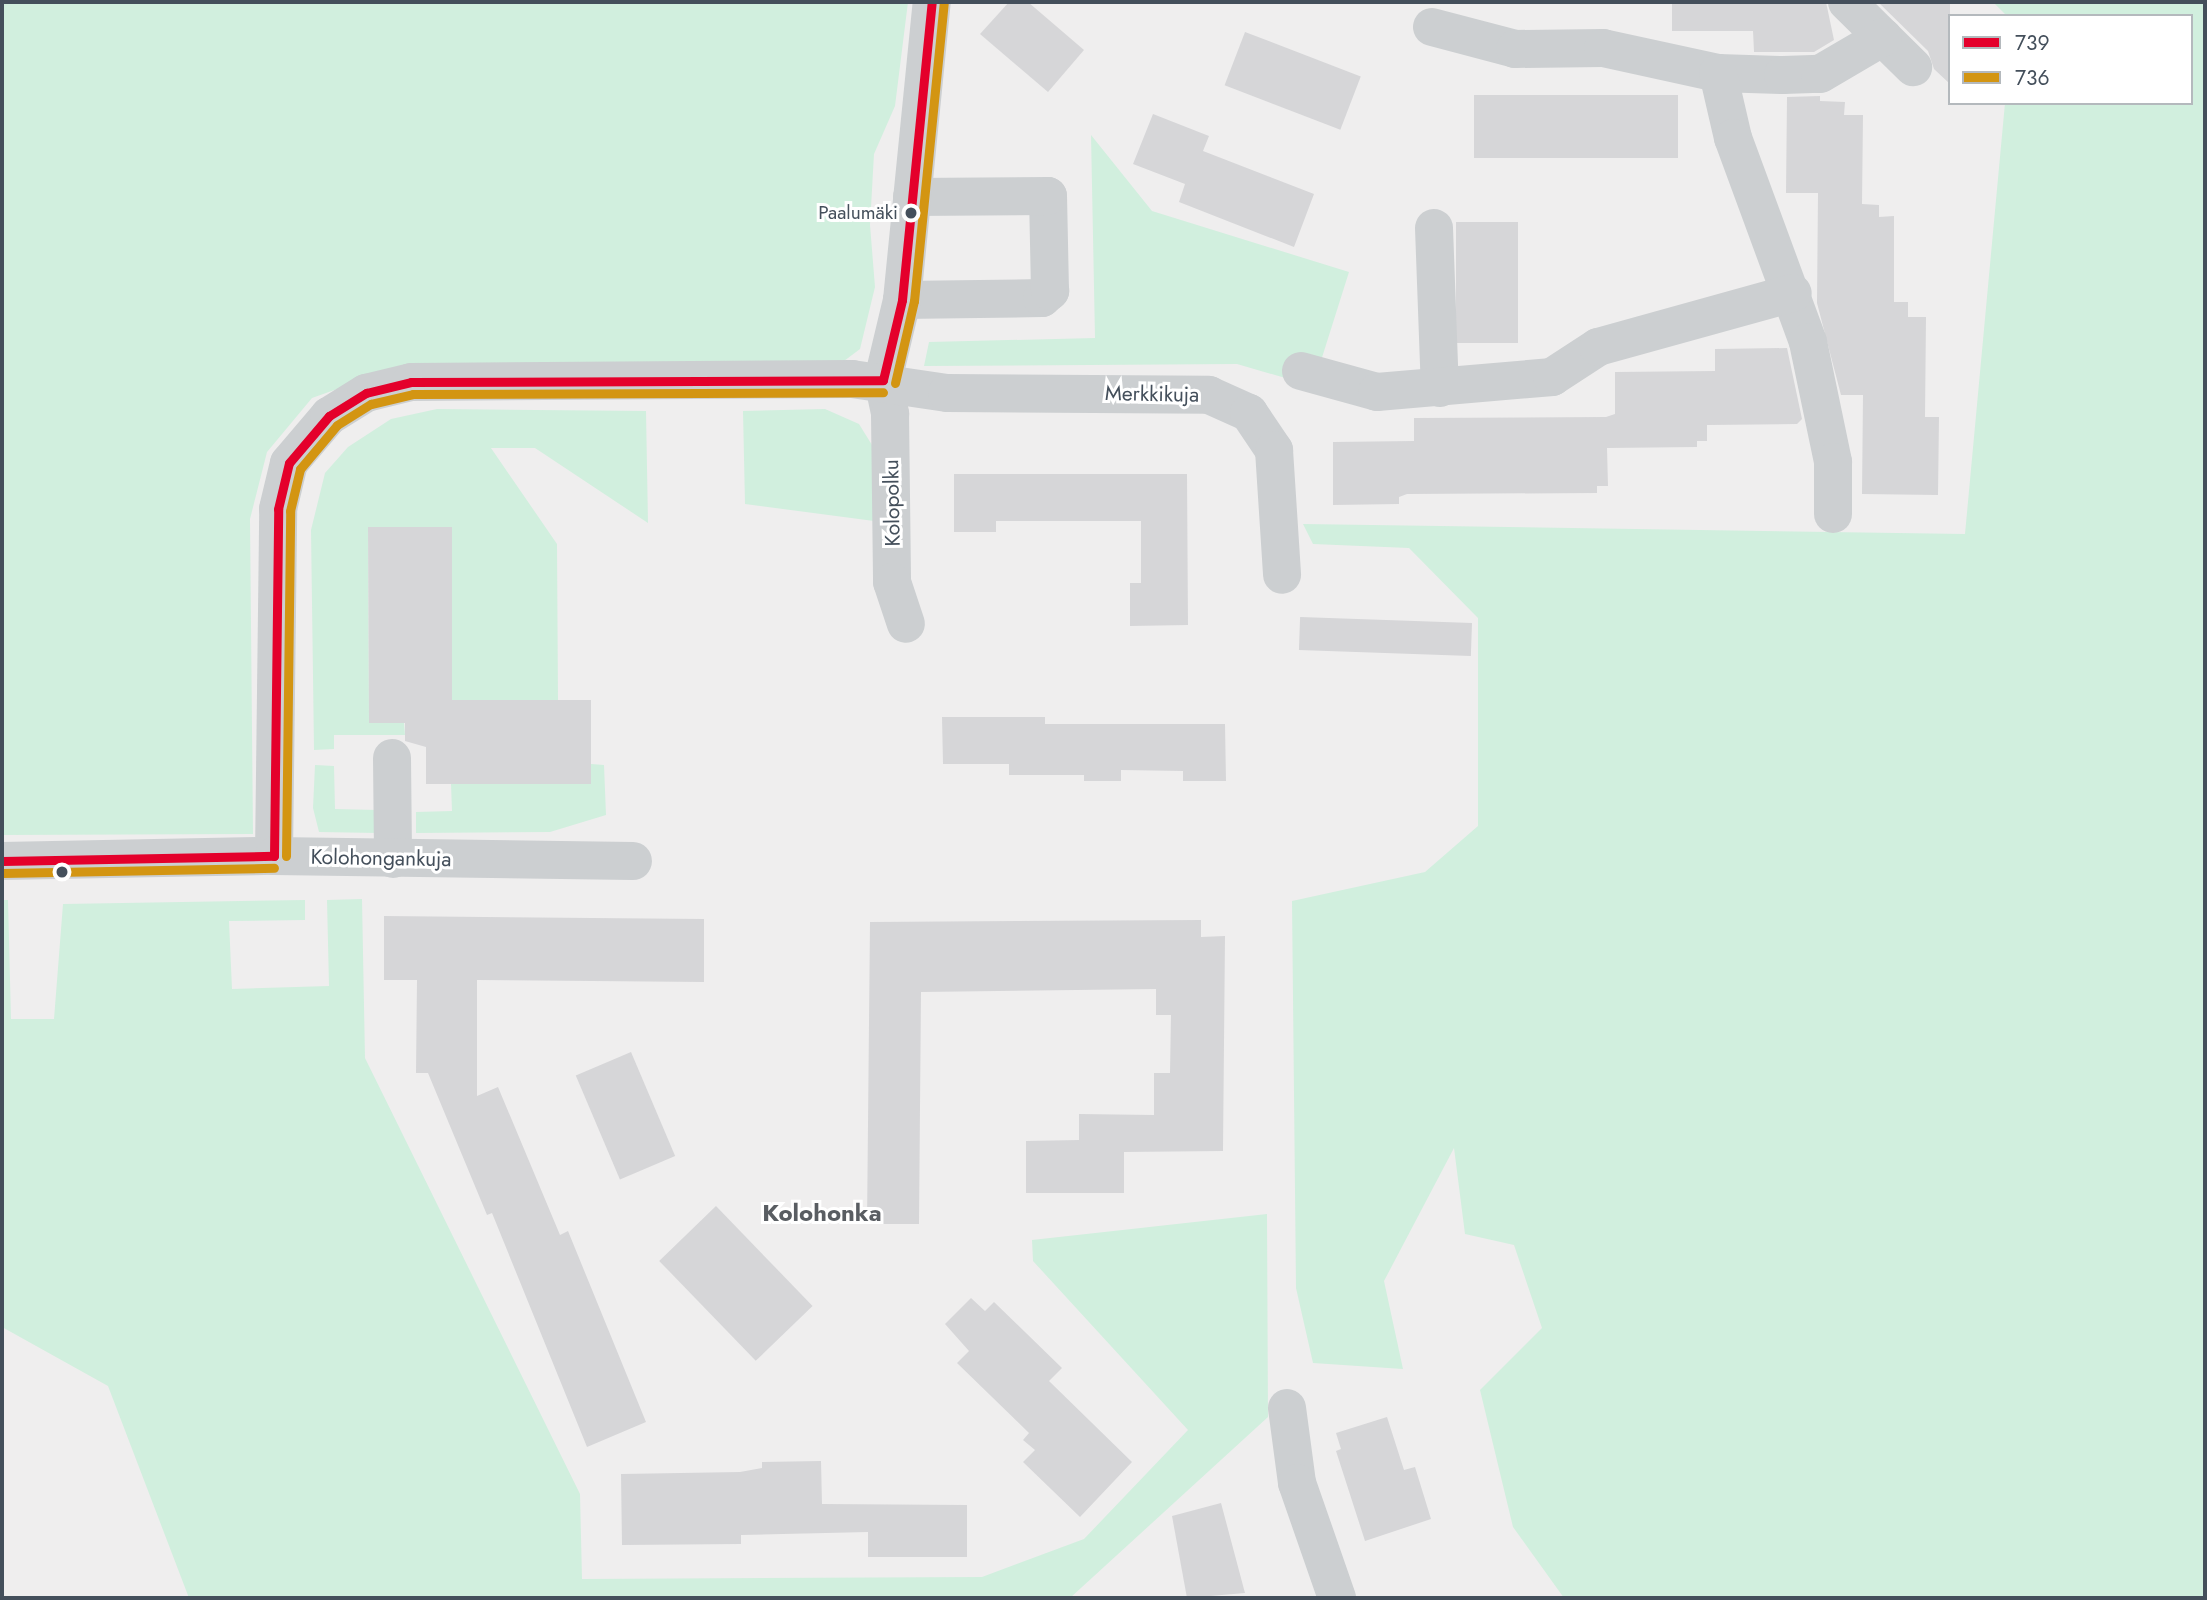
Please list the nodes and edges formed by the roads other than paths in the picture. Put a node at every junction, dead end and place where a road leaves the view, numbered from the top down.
1 (932, 2) edge
2 (1847, 2) edge
3 (1432, 27) dead end
4 (1883, 37) junction
5 (1913, 67) dead end
6 (1718, 73) junction
7 (912, 197) junction
8 (1434, 228) dead end
9 (1793, 293) junction
10 (902, 300) junction
11 (1301, 371) dead end
12 (883, 380) junction
13 (1440, 388) junction
14 (1833, 514) dead end
15 (1282, 575) dead end
16 (906, 624) dead end
17 (392, 758) dead end
18 (274, 856) junction
19 (393, 859) junction
20 (2, 860) edge
21 (634, 861) dead end
22 (1287, 1408) dead end
23 (1337, 1598) edge

1 - 7 street
2 - 4 street
3 - 6 street
4 - 5 street
4 - 6 street
6 - 9 street
7 - 10 street
7 - 10 street
8 - 13 street
9 - 13 street
9 - 14 street
10 - 12 street
11 - 13 street
12 - 15 street, Merkkikuja
12 - 16 street, Kolopolku
12 - 18 street, Merkkikuja
17 - 19 street
18 - 19 street, Kolohongankuja
18 - 20 street, Kolohongankuja
19 - 21 street, Kolohongankuja
22 - 23 street

